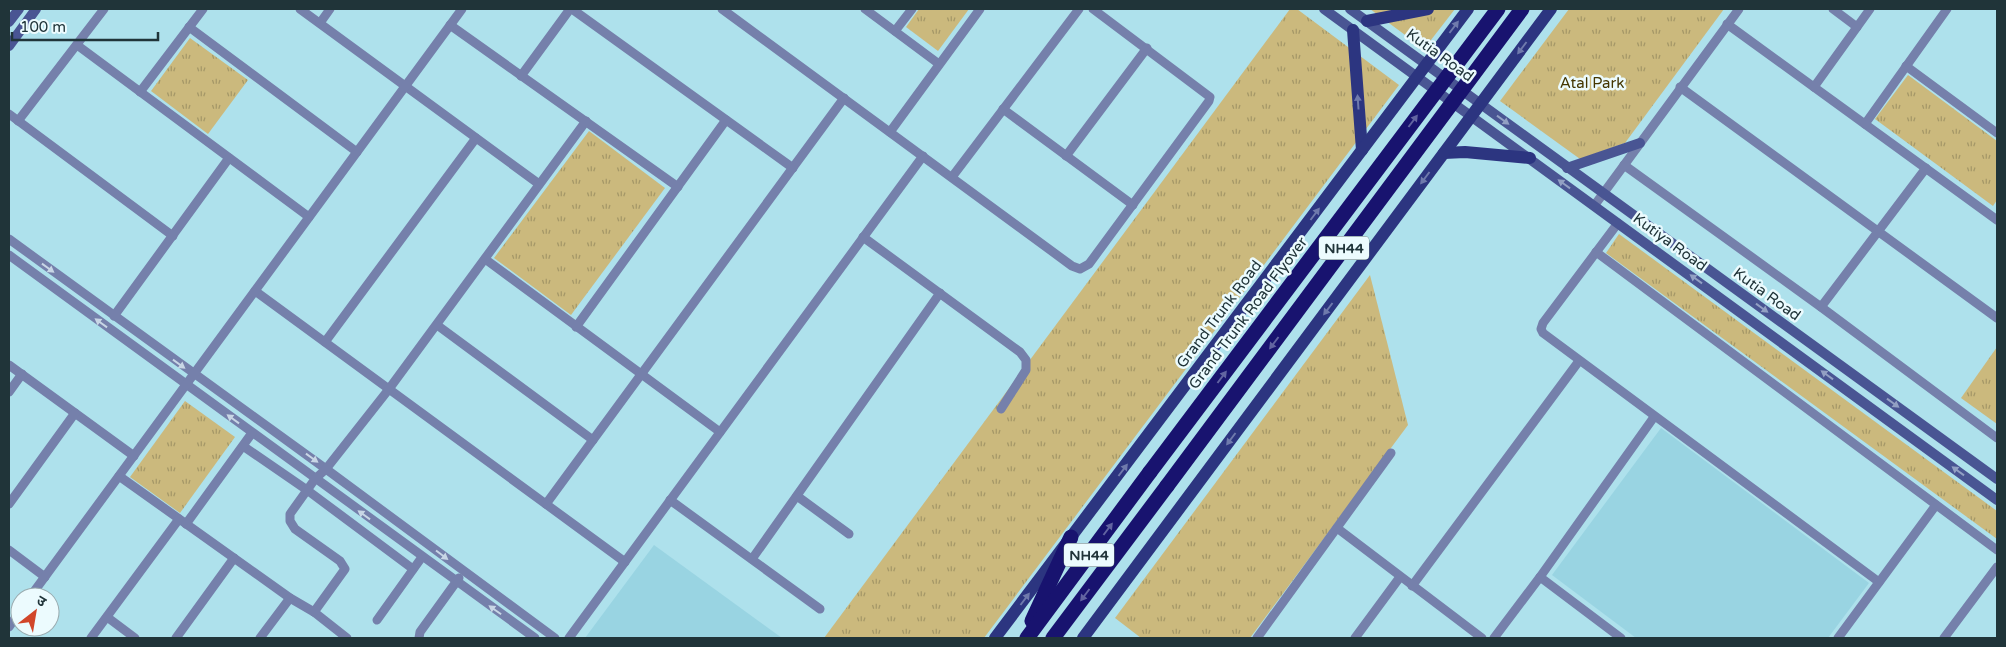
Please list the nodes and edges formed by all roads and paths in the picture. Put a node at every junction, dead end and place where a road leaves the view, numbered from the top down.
1 (19, 9) edge
2 (36, 9) edge
3 (104, 9) edge
4 (203, 9) edge
5 (300, 9) edge
6 (330, 9) edge
7 (462, 9) edge
8 (571, 9) edge
9 (722, 9) edge
10 (864, 9) edge
11 (912, 9) edge
12 (980, 9) edge
13 (1079, 9) edge
14 (1093, 9) edge
15 (1324, 9) edge
16 (1350, 9) edge
17 (1428, 9) edge
18 (1468, 9) edge
19 (1498, 9) edge
20 (1522, 9) edge
21 (1551, 9) edge
22 (1739, 9) edge
23 (1833, 9) edge
24 (1870, 9) edge
25 (1947, 9) edge
26 (1367, 21) junction
27 (9, 22) edge
28 (320, 23) junction
29 (1727, 24) junction
30 (450, 25) junction
31 (189, 27) junction
32 (1857, 27) junction
33 (1352, 30) junction
34 (895, 31) junction
35 (1393, 40) junction
36 (77, 45) junction
37 (9, 46) edge
38 (1147, 48) junction
39 (1384, 52) junction
40 (939, 64) junction
41 (1427, 64) junction
42 (1906, 66) junction
43 (521, 76) junction
44 (1417, 77) junction
45 (405, 86) junction
46 (1680, 87) junction
47 (1814, 87) junction
48 (140, 92) junction
49 (844, 98) junction
50 (1481, 104) junction
51 (1003, 109) junction
52 (9, 114) edge
53 (1472, 116) junction
54 (726, 120) junction
55 (18, 121) junction
56 (586, 121) junction
57 (1865, 124) junction
58 (890, 132) junction
59 (1997, 132) edge
60 (476, 138) junction
61 (1529, 139) junction
62 (1640, 143) junction
63 (1362, 150) junction
64 (357, 152) junction
65 (1444, 153) junction
66 (1525, 155) junction
67 (923, 156) junction
68 (1066, 156) junction
69 (229, 158) junction
70 (1624, 165) junction
71 (793, 168) junction
72 (1568, 168) junction
73 (1926, 168) junction
74 (952, 177) junction
75 (539, 184) junction
76 (678, 187) junction
77 (1604, 193) junction
78 (1133, 205) junction
79 (1594, 206) junction
80 (309, 217) junction
81 (1996, 218) edge
82 (1618, 222) junction
83 (1879, 232) junction
84 (173, 236) junction
85 (863, 237) junction
86 (9, 239) edge
87 (1596, 252) junction
88 (9, 255) edge
89 (485, 259) junction
90 (255, 290) junction
91 (940, 293) junction
92 (1821, 307) junction
93 (114, 316) junction
94 (1997, 318) edge
95 (437, 325) junction
96 (576, 327) junction
97 (325, 342) junction
98 (1579, 361) junction
99 (9, 365) edge
100 (22, 374) junction
101 (194, 374) junction
102 (641, 374) junction
103 (186, 385) junction
104 (389, 389) junction
105 (9, 392) edge
106 (1001, 409) dead end
107 (75, 413) junction
108 (1654, 417) junction
109 (720, 432) junction
110 (252, 433) junction
111 (1997, 438) edge
112 (593, 440) junction
113 (243, 446) junction
114 (1391, 453) dead end
115 (134, 456) junction
116 (326, 469) junction
117 (119, 476) junction
118 (315, 479) junction
119 (1997, 479) edge
120 (307, 490) junction
121 (797, 496) junction
122 (670, 500) junction
123 (1997, 500) edge
124 (9, 504) edge
125 (546, 504) junction
126 (1936, 505) junction
127 (183, 521) junction
128 (1337, 528) junction
129 (849, 534) dead end
130 (1071, 538) junction
131 (9, 550) edge
132 (1997, 550) edge
133 (422, 557) junction
134 (234, 558) junction
135 (752, 559) junction
136 (625, 562) junction
137 (1997, 567) edge
138 (413, 569) junction
139 (464, 572) junction
140 (45, 577) junction
141 (1400, 577) junction
142 (1540, 577) junction
143 (456, 582) junction
144 (1879, 582) junction
145 (1412, 586) junction
146 (38, 587) edge
147 (290, 598) junction
148 (820, 609) dead end
149 (314, 612) junction
150 (106, 618) junction
151 (376, 620) dead end
152 (342, 637) edge
153 (91, 638) edge
154 (135, 638) edge
155 (176, 638) edge
156 (260, 638) edge
157 (419, 638) edge
158 (535, 638) edge
159 (555, 638) edge
160 (569, 638) edge
161 (995, 638) edge
162 (1025, 638) edge
163 (1052, 638) edge
164 (1083, 638) edge
165 (1257, 638) edge
166 (1357, 638) edge
167 (1482, 638) edge
168 (1494, 638) edge
169 (1621, 638) edge
170 (1838, 638) edge
171 (1944, 638) edge

1 - 27 street
2 - 37 street
3 - 36 street
4 - 31 street
5 - 28 street
6 - 28 street
7 - 30 street
8 - 43 street
8 - 54 street
9 - 49 street
10 - 34 street
11 - 34 street
12 - 40 street
13 - 51 street
14 - 38 street
15 - 33 street, Kutiya Road
16 - 26 street, Kutia Road
17 - 26 main road
41 -> 18 main road, Grand Trunk Road
162 -> 19 highway, Grand Trunk Road Flyover / NH44, bridge
20 -> 163 highway, NH44, bridge
21 -> 50 main road
22 - 29 street
23 - 32 street
24 - 32 street
25 - 42 street
26 - 35 street, Kutia Road
28 - 45 street
29 - 46 street
29 - 47 street
30 - 43 street
30 - 45 street
31 - 48 street
31 - 64 street
32 - 47 street
33 - 39 street, Kutiya Road
63 -> 33 main road
34 - 40 street
35 - 39 street
35 - 41 street, Kutia Road
36 - 48 street
36 - 55 street
38 - 68 street
38 - 78 street
39 - 44 street, Kutiya Road
40 - 58 street
41 - 44 main road, Grand Trunk Road
41 - 50 street, Kutia Road
42 - 57 street
42 - 59 street
43 - 56 street
44 - 53 street, Kutiya Road
44 - 63 main road, Grand Trunk Road
45 - 60 street
45 - 64 street
46 - 62 street
46 - 83 street
47 - 57 street
48 - 69 street
49 - 58 street
49 - 71 street
50 - 53 main road
50 -> 61 street, Kutia Road
51 - 68 street
51 - 74 street
52 - 55 street
53 - 65 main road
53 - 66 street, Kutiya Road
54 - 71 street
54 - 76 street
55 - 84 street
56 - 75 street
56 - 76 street
57 - 73 street
58 - 67 street
60 - 75 street
60 - 97 street
61 - 66 street
61 - 72 street, Kutia Road
62 - 70 street
62 - 72 street
130 -> 63 main road, Grand Trunk Road
64 - 80 street
65 - 66 main road
65 -> 164 main road
79 -> 66 street, Kutiya Road
67 - 74 street
67 - 85 street
68 - 78 street
69 - 80 street
69 - 84 street
70 - 77 street
70 - 92 street
71 - 102 street
72 - 77 street, Kutia Road
73 - 81 street
73 - 83 street
74 - 78 street
75 - 89 street
76 - 96 street
77 - 79 street
77 -> 119 street, Kutia Road
79 - 82 street, Kutiya Road
80 - 90 street
82 - 87 street
123 -> 82 street, Kutiya Road
83 - 92 street
83 - 94 street
84 - 93 street
85 - 91 street
85 - 109 street
86 -> 93 street
87 - 98 street
87 - 126 street
103 -> 88 street
89 - 95 street
89 - 96 street
90 - 97 street
90 - 101 street
91 - 106 street
91 - 121 street
92 - 111 street
93 -> 101 street
95 - 104 street
95 - 112 street
96 - 102 street
97 - 104 street
98 - 108 street
98 - 145 street
99 - 100 street
100 - 105 street
100 - 107 street
101 - 103 street
101 -> 116 street
102 - 109 street
102 - 112 street
110 -> 103 street
103 - 115 street
104 - 116 street
104 - 125 street
107 - 115 street
107 - 124 street
108 - 142 street
108 - 144 street
109 - 122 street
110 - 113 street
110 - 118 street
112 - 125 street
113 - 120 street
113 - 127 street
114 - 128 street
115 - 117 street
116 - 118 street
116 -> 139 street
117 - 127 street
117 - 140 street
118 - 120 street
133 -> 118 street
120 - 138 street
120 - 149 street
121 - 129 street
121 - 135 street
122 - 135 street
122 - 136 street
125 - 136 street
126 - 132 street
126 - 144 street
127 - 134 street
127 - 150 street
128 - 141 street
128 - 165 street
161 -> 130 main road, Grand Trunk Road
130 - 162 highway
131 - 140 street
133 - 138 street
133 - 143 street
134 - 147 street
134 - 155 street
135 - 148 street
136 - 160 street
137 - 171 street
138 - 151 street
139 - 143 street
139 - 159 street
140 - 146 street
141 - 145 street
141 - 166 street
142 - 168 street
142 - 169 street
143 - 157 street
158 -> 143 street
144 - 170 street
145 - 167 street
147 - 149 street
147 - 156 street
149 - 152 street
150 - 153 street
150 - 154 street

